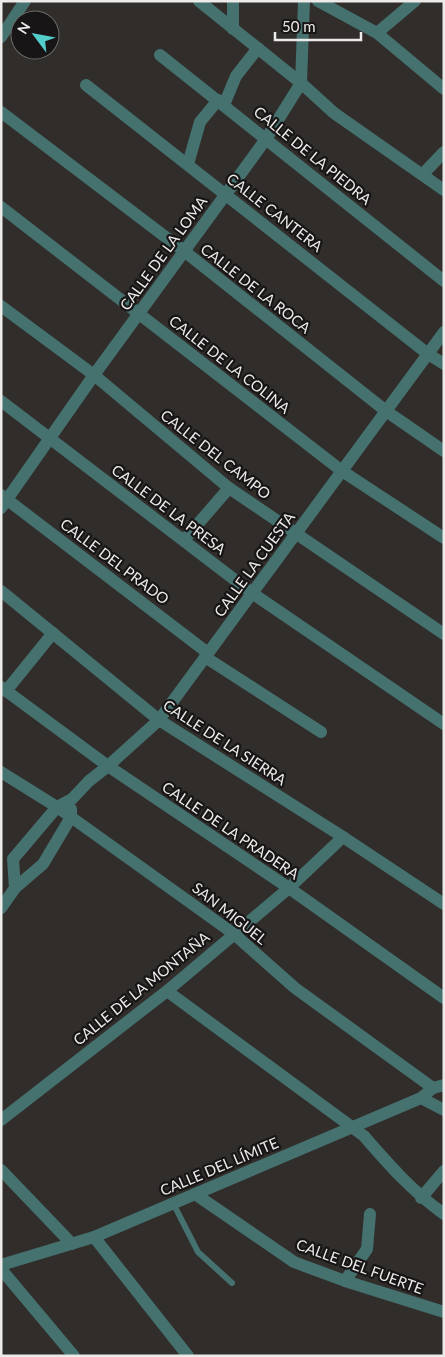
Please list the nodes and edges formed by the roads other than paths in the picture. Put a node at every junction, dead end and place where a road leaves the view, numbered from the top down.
1 (25, 1) edge
2 (199, 1) edge
3 (233, 1) edge
4 (304, 1) edge
5 (318, 1) edge
6 (414, 1) edge
7 (233, 29) junction
8 (377, 33) junction
9 (1, 37) edge
10 (258, 48) junction
11 (160, 55) dead end
12 (301, 83) junction
13 (86, 85) dead end
14 (444, 89) edge
15 (221, 103) junction
16 (1, 112) edge
17 (266, 139) junction
18 (444, 152) edge
19 (188, 164) junction
20 (423, 174) junction
21 (444, 190) edge
22 (226, 194) junction
23 (1, 207) edge
24 (184, 251) junction
25 (444, 282) edge
26 (1, 306) edge
27 (139, 314) junction
28 (444, 332) edge
29 (428, 354) junction
30 (444, 364) edge
31 (94, 375) junction
32 (1, 401) edge
33 (386, 411) junction
34 (50, 438) junction
35 (444, 450) edge
36 (342, 471) junction
37 (229, 488) junction
38 (3, 501) edge
39 (296, 534) junction
40 (444, 538) edge
41 (184, 540) junction
42 (1, 591) edge
43 (252, 593) junction
44 (53, 633) junction
45 (444, 634) edge
46 (207, 655) junction
47 (4, 689) edge
48 (159, 720) junction
49 (444, 724) edge
50 (321, 732) dead end
51 (108, 766) junction
52 (1, 772) edge
53 (72, 799) junction
54 (57, 806) junction
55 (71, 817) junction
56 (343, 837) junction
57 (1, 853) edge
58 (13, 860) junction
59 (15, 888) junction
60 (288, 888) junction
61 (444, 904) edge
62 (1, 908) edge
63 (234, 934) junction
64 (167, 991) junction
65 (444, 998) edge
66 (438, 1087) edge
67 (421, 1098) junction
68 (444, 1110) edge
69 (1, 1120) edge
70 (352, 1128) junction
71 (1, 1170) edge
72 (444, 1171) edge
73 (195, 1194) junction
74 (421, 1198) junction
75 (173, 1203) junction
76 (370, 1214) dead end
77 (444, 1214) edge
78 (94, 1238) junction
79 (72, 1244) junction
80 (1, 1267) edge
81 (345, 1281) junction
82 (232, 1283) dead end
83 (444, 1312) edge
84 (74, 1356) edge
85 (188, 1356) edge

1 - 9 street
2 - 7 street
3 - 7 street
4 - 12 street, CALLE DE LA LOMA
5 - 8 street
6 - 8 street
7 - 10 street
8 - 14 street
10 - 12 street
10 - 15 street
11 - 15 street, CALLE DE LA PIEDRA
12 - 17 street, CALLE DE LA LOMA
12 - 20 street
13 - 19 street, CALLE CANTERA
15 - 17 street, CALLE DE LA PIEDRA
15 - 19 street
16 - 24 street, CALLE DE LA ROCA
17 - 22 street, CALLE DE LA LOMA
17 - 25 street, CALLE DE LA PIEDRA
18 - 20 street
19 - 22 street, CALLE CANTERA
20 - 21 street
22 - 24 street, CALLE DE LA LOMA
22 - 29 street, CALLE CANTERA
23 - 27 street, CALLE DE LA COLINA
24 - 27 street, CALLE DE LA LOMA
24 - 33 street, CALLE DE LA ROCA
26 - 31 street, CALLE DEL CAMPO
27 - 31 street, CALLE DE LA LOMA
27 - 36 street, CALLE DE LA COLINA
28 - 29 street, CALLE LA CUESTA
29 - 30 street, CALLE CANTERA
29 - 33 street, CALLE LA CUESTA
31 - 34 street, CALLE DE LA LOMA
31 - 37 street, CALLE DEL CAMPO
32 - 34 street, CALLE DE LA PRESA
33 - 35 street, CALLE DE LA ROCA
33 - 36 street, CALLE LA CUESTA
34 - 38 street, CALLE DE LA LOMA
34 - 41 street, CALLE DE LA PRESA
36 - 39 street, CALLE LA CUESTA
36 - 40 street, CALLE DE LA COLINA
37 - 39 street, CALLE DEL CAMPO
37 - 41 street
38 - 46 street, CALLE DEL PRADO
39 - 43 street, CALLE LA CUESTA
39 - 45 street, CALLE DEL CAMPO
41 - 43 street, CALLE DE LA PRESA
42 - 44 street, CALLE DE LA SIERRA
43 - 46 street, CALLE LA CUESTA
43 - 49 street, CALLE DE LA PRESA
44 - 47 street
44 - 48 street, CALLE DE LA SIERRA
46 - 48 street, CALLE LA CUESTA
46 - 50 street, CALLE DEL PRADO
47 - 51 street, CALLE DE LA PRADERA
48 - 51 street, CALLE LA CUESTA
48 - 56 street, CALLE DE LA SIERRA
51 - 53 street, CALLE LA CUESTA
51 - 60 street, CALLE DE LA PRADERA
52 - 54 street, SAN MIGUEL
53 - 54 street, CALLE LA CUESTA
53 - 55 street
54 - 55 street, SAN MIGUEL
54 - 58 street, CALLE LA CUESTA
55 - 59 street
55 - 63 street, SAN MIGUEL
56 - 60 street, CALLE DE LA MONTAÑA
56 - 61 street, CALLE DE LA SIERRA
57 - 58 street
58 - 59 street
59 - 62 street
60 - 63 street, CALLE DE LA MONTAÑA
60 - 65 street, CALLE DE LA PRADERA
63 - 64 street, CALLE DE LA MONTAÑA
63 - 66 street, SAN MIGUEL
64 - 69 street, CALLE DE LA MONTAÑA
64 - 70 street
66 - 67 street, CALLE DEL LÍMITE
67 - 68 street
67 - 70 street, CALLE DEL LÍMITE
70 - 73 street, CALLE DEL LÍMITE
70 - 74 street
71 - 79 street
72 - 74 street
73 - 75 street, CALLE DEL LÍMITE
73 - 81 street, CALLE DEL FUERTE
74 - 77 street
75 - 78 street, CALLE DEL LÍMITE
75 - 82 lane
76 - 81 street
78 - 79 street, CALLE DEL LÍMITE
78 - 85 street
79 - 80 street, CALLE DEL LÍMITE
80 - 84 street
81 - 83 street, CALLE DEL FUERTE

